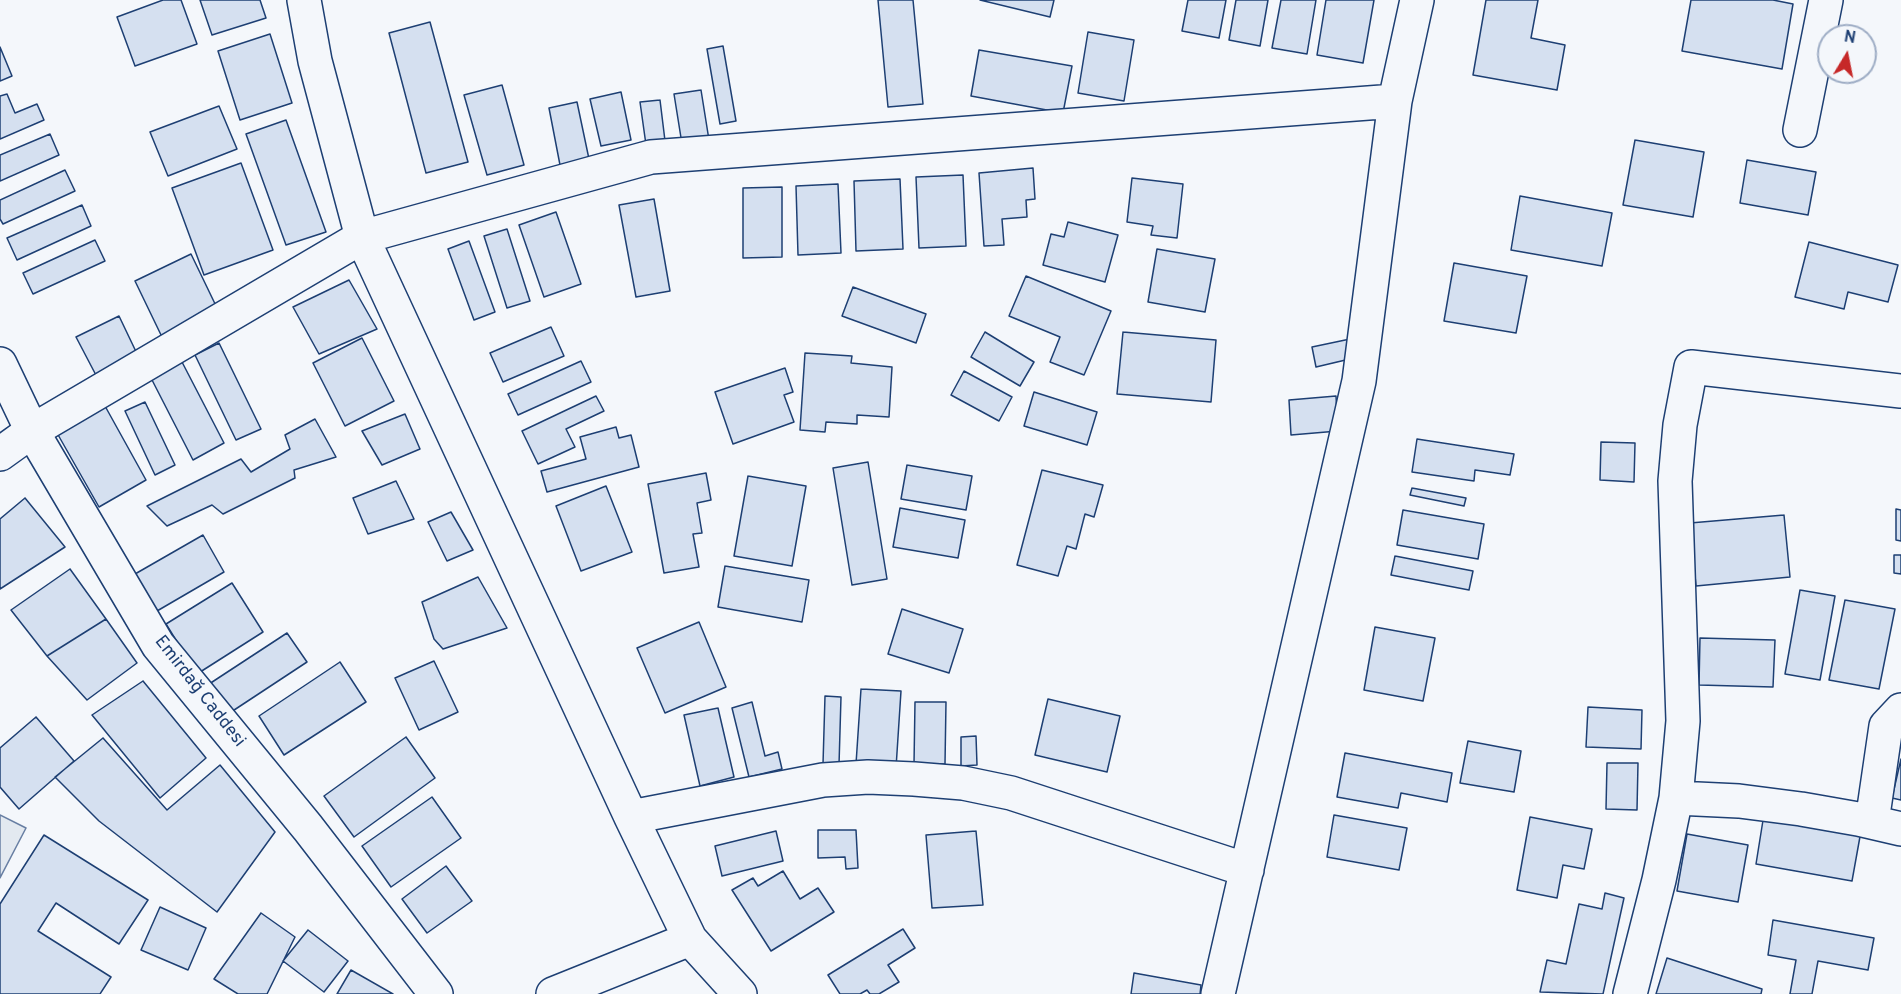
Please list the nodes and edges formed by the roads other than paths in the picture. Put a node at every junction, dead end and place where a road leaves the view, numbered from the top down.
1 (304, 0) edge
2 (1417, 0) edge
3 (1826, 0) edge
4 (1395, 100) junction
5 (1800, 130) dead end
6 (362, 237) junction
7 (4, 380) edge
8 (1901, 391) edge
9 (32, 431) junction
10 (0, 454) edge
11 (1901, 710) edge
12 (1676, 798) junction
13 (631, 817) junction
14 (1887, 826) edge
15 (1246, 870) junction
16 (690, 939) junction
17 (436, 994) edge
18 (554, 994) edge
19 (740, 994) edge
20 (1218, 994) edge
21 (1630, 994) edge

1 - 6 street
2 - 4 street
3 - 5 street
4 - 6 street
4 - 15 street
6 - 9 street
6 - 13 street
7 - 9 street, Emirdağ Caddesi
8 - 12 street
9 - 10 street
9 - 17 street, Emirdağ Caddesi
11 - 14 street
12 - 14 street
12 - 21 street
13 - 15 street
13 - 16 street
15 - 20 street
16 - 18 street
16 - 19 street

